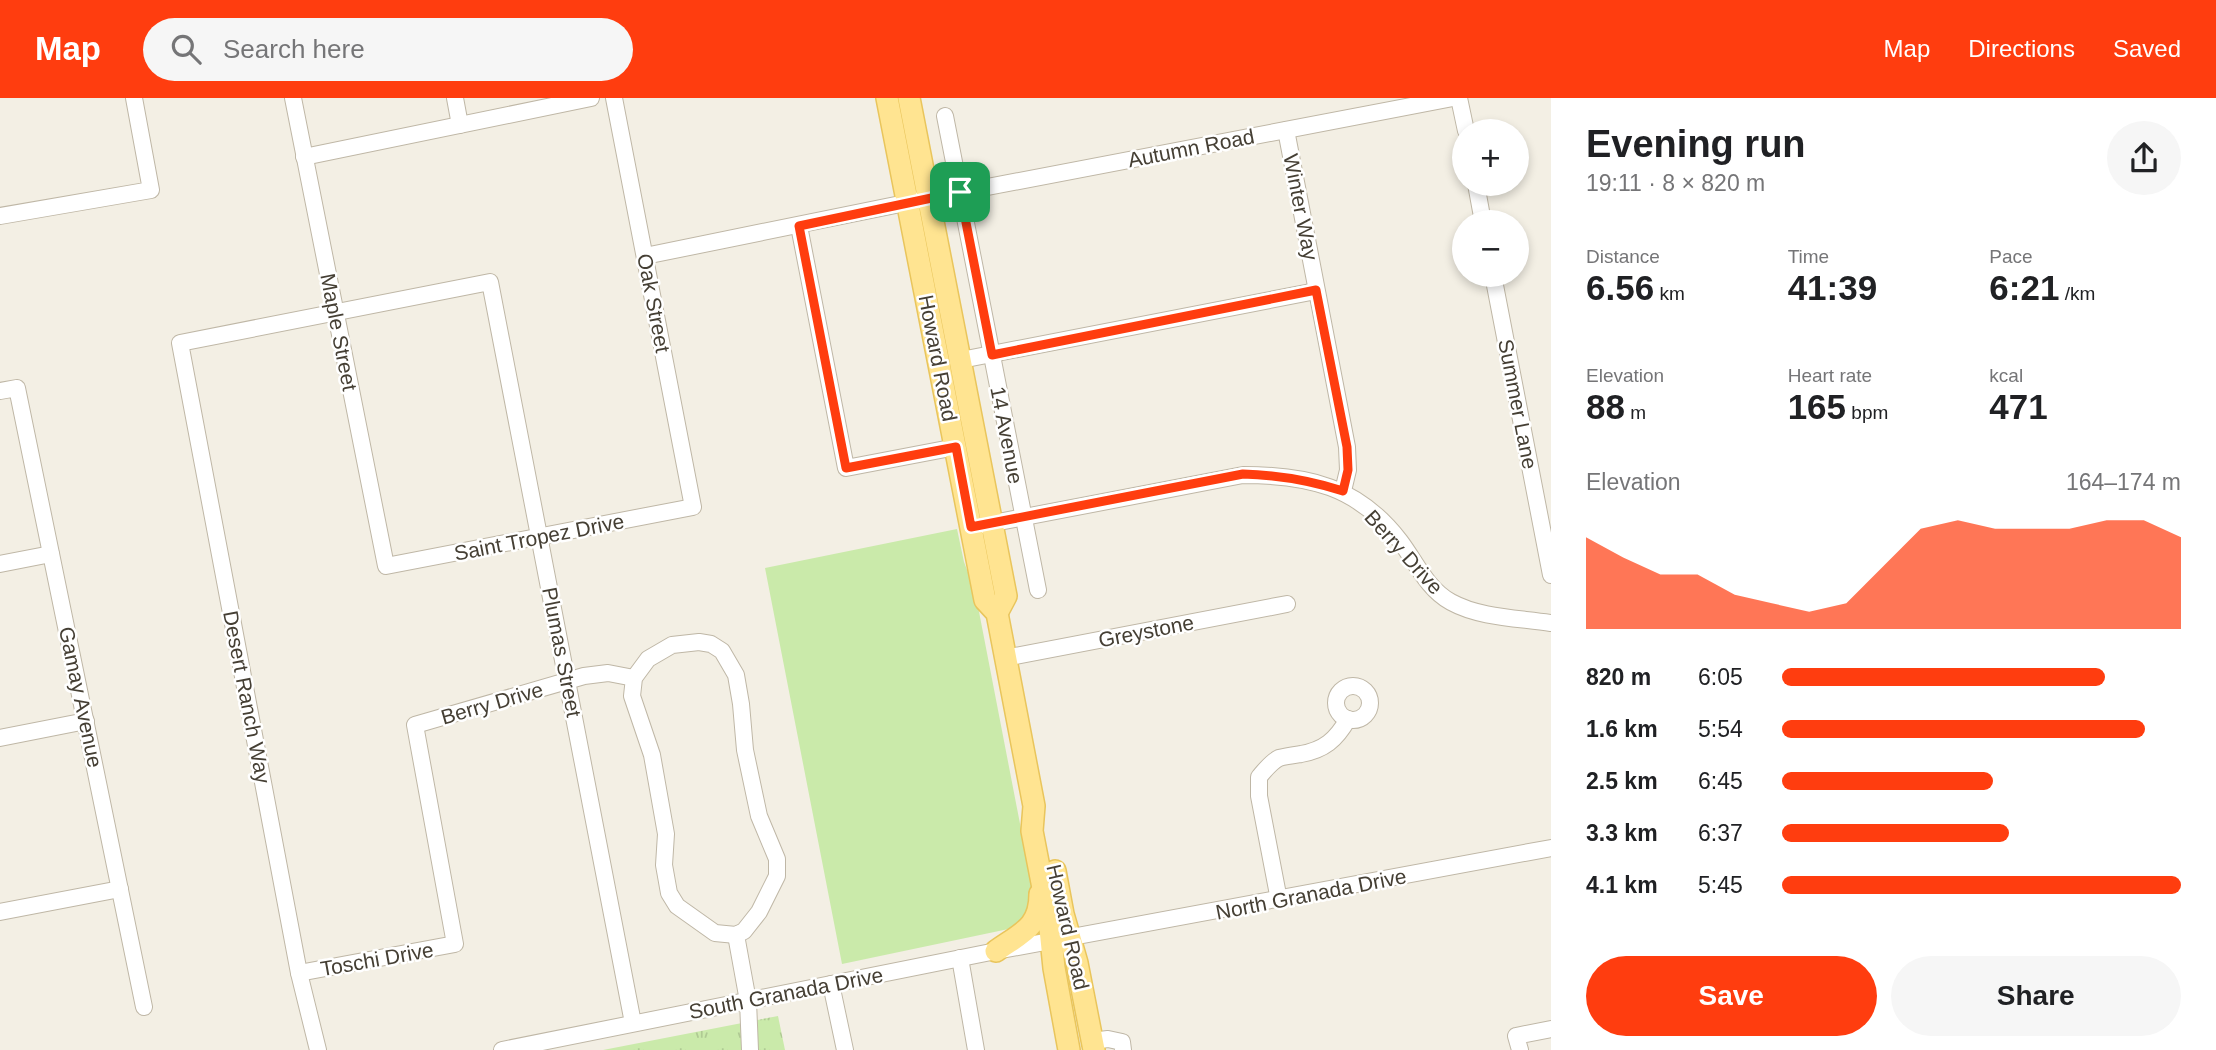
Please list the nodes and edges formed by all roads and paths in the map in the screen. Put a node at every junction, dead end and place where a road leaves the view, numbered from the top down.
1 (134, 98) edge
2 (293, 98) edge
3 (455, 98) edge
4 (591, 98) edge
5 (614, 98) edge
6 (887, 98) edge
7 (909, 98) edge
8 (1453, 98) edge
9 (1459, 98) edge
10 (945, 116) dead end
11 (1463, 119) edge
12 (460, 125) junction
13 (1286, 130) junction
14 (304, 156) junction
15 (960, 192) junction
16 (930, 198) junction
17 (907, 203) junction
18 (0, 216) edge
19 (799, 226) junction
20 (645, 256) junction
21 (1495, 287) edge
22 (1316, 290) junction
23 (335, 312) junction
24 (992, 355) junction
25 (961, 360) junction
26 (0, 391) edge
27 (956, 447) junction
28 (1343, 491) junction
29 (693, 507) joint
30 (1023, 516) junction
31 (992, 523) junction
32 (971, 527) junction
33 (540, 536) junction
34 (51, 554) junction
35 (0, 564) edge
36 (386, 566) joint
37 (1551, 575) edge
38 (1038, 590) dead end
39 (1287, 604) dead end
40 (997, 613) junction
41 (1551, 623) edge
42 (1005, 658) junction
43 (634, 678) junction
44 (568, 682) junction
45 (1348, 719) dead end
46 (86, 721) junction
47 (0, 738) edge
48 (1034, 806) junction
49 (1551, 848) edge
50 (1040, 871) junction
51 (120, 889) junction
52 (1279, 900) junction
53 (0, 912) edge
54 (736, 935) junction
55 (1061, 940) junction
56 (455, 944) joint
57 (996, 951) junction
58 (960, 958) junction
59 (299, 973) junction
60 (831, 984) junction
61 (748, 1001) junction
62 (144, 1007) dead end
63 (633, 1023) junction
64 (1551, 1029) edge
65 (1093, 1046) edge
66 (1122, 1046) edge
67 (318, 1050) edge
68 (502, 1050) edge
69 (750, 1050) edge
70 (845, 1050) edge
71 (976, 1050) edge
72 (1069, 1050) edge
73 (1520, 1050) edge

1 - 18 street
2 - 14 street, Maple Street
3 - 12 street
4 - 12 street
5 - 20 street, Oak Street
6 - 17 main road, Howard Road
7 - 16 main road, Howard Road
8 - 13 street, Autumn Road
9 - 11 street
10 - 15 street, 14 Avenue
12 - 14 street
13 - 15 street, Autumn Road
13 - 22 street, Winter Way
14 - 23 street, Maple Street
15 - 16 street, Autumn Road
15 - 24 street, 14 Avenue
16 - 17 street, Autumn Road
16 - 25 main road, Howard Road
17 - 19 street, Autumn Road
17 - 27 main road, Howard Road
19 - 20 street, Autumn Road
19 - 27 street
20 - 29 street, Oak Street
21 - 37 street, Summer Lane
22 - 24 street
22 - 28 street, Winter Way
23 - 33 street, Plumas Street
23 - 36 street, Maple Street
23 - 59 street, Desert Ranch Way
24 - 25 street
24 - 30 street, 14 Avenue
25 - 31 main road, Howard Road
26 - 34 street, Gamay Avenue
27 - 32 main road, Howard Road
28 - 30 street, Berry Drive
28 - 41 street, Berry Drive
29 - 33 street, Saint Tropez Drive
30 - 31 street, Berry Drive
30 - 38 street, 14 Avenue
31 - 32 street, Berry Drive
31 - 40 main road, Howard Road
32 - 40 main road, Howard Road
33 - 36 street, Saint Tropez Drive
33 - 44 street, Plumas Street
34 - 35 street
34 - 46 street, Gamay Avenue
39 - 42 street, Greystone
40 - 42 main road, Howard Road
42 - 48 main road, Howard Road
43 - 44 street, Berry Drive
43 - 54 street
43 - 54 street
44 - 56 street, Berry Drive
44 - 63 street, Plumas Street
45 - 52 street
46 - 47 street
46 - 51 street, Gamay Avenue
48 - 50 main road, Howard Road
48 - 55 main road, Howard Road
49 - 52 street, North Granada Drive
50 - 55 main road, Howard Road
50 - 57 main road
51 - 53 street
51 - 62 street, Gamay Avenue
52 - 55 street, North Granada Drive
54 - 61 street
55 - 57 street, South Granada Drive
55 - 65 main road, Howard Road
55 - 72 main road, Howard Road
56 - 59 street, Toschi Drive
57 - 58 street, South Granada Drive
58 - 60 street, South Granada Drive
58 - 71 street
59 - 67 street, Desert Ranch Way
60 - 61 street, South Granada Drive
60 - 70 street
61 - 63 street, South Granada Drive
61 - 69 street
63 - 68 street, South Granada Drive
64 - 73 street
65 - 66 street

